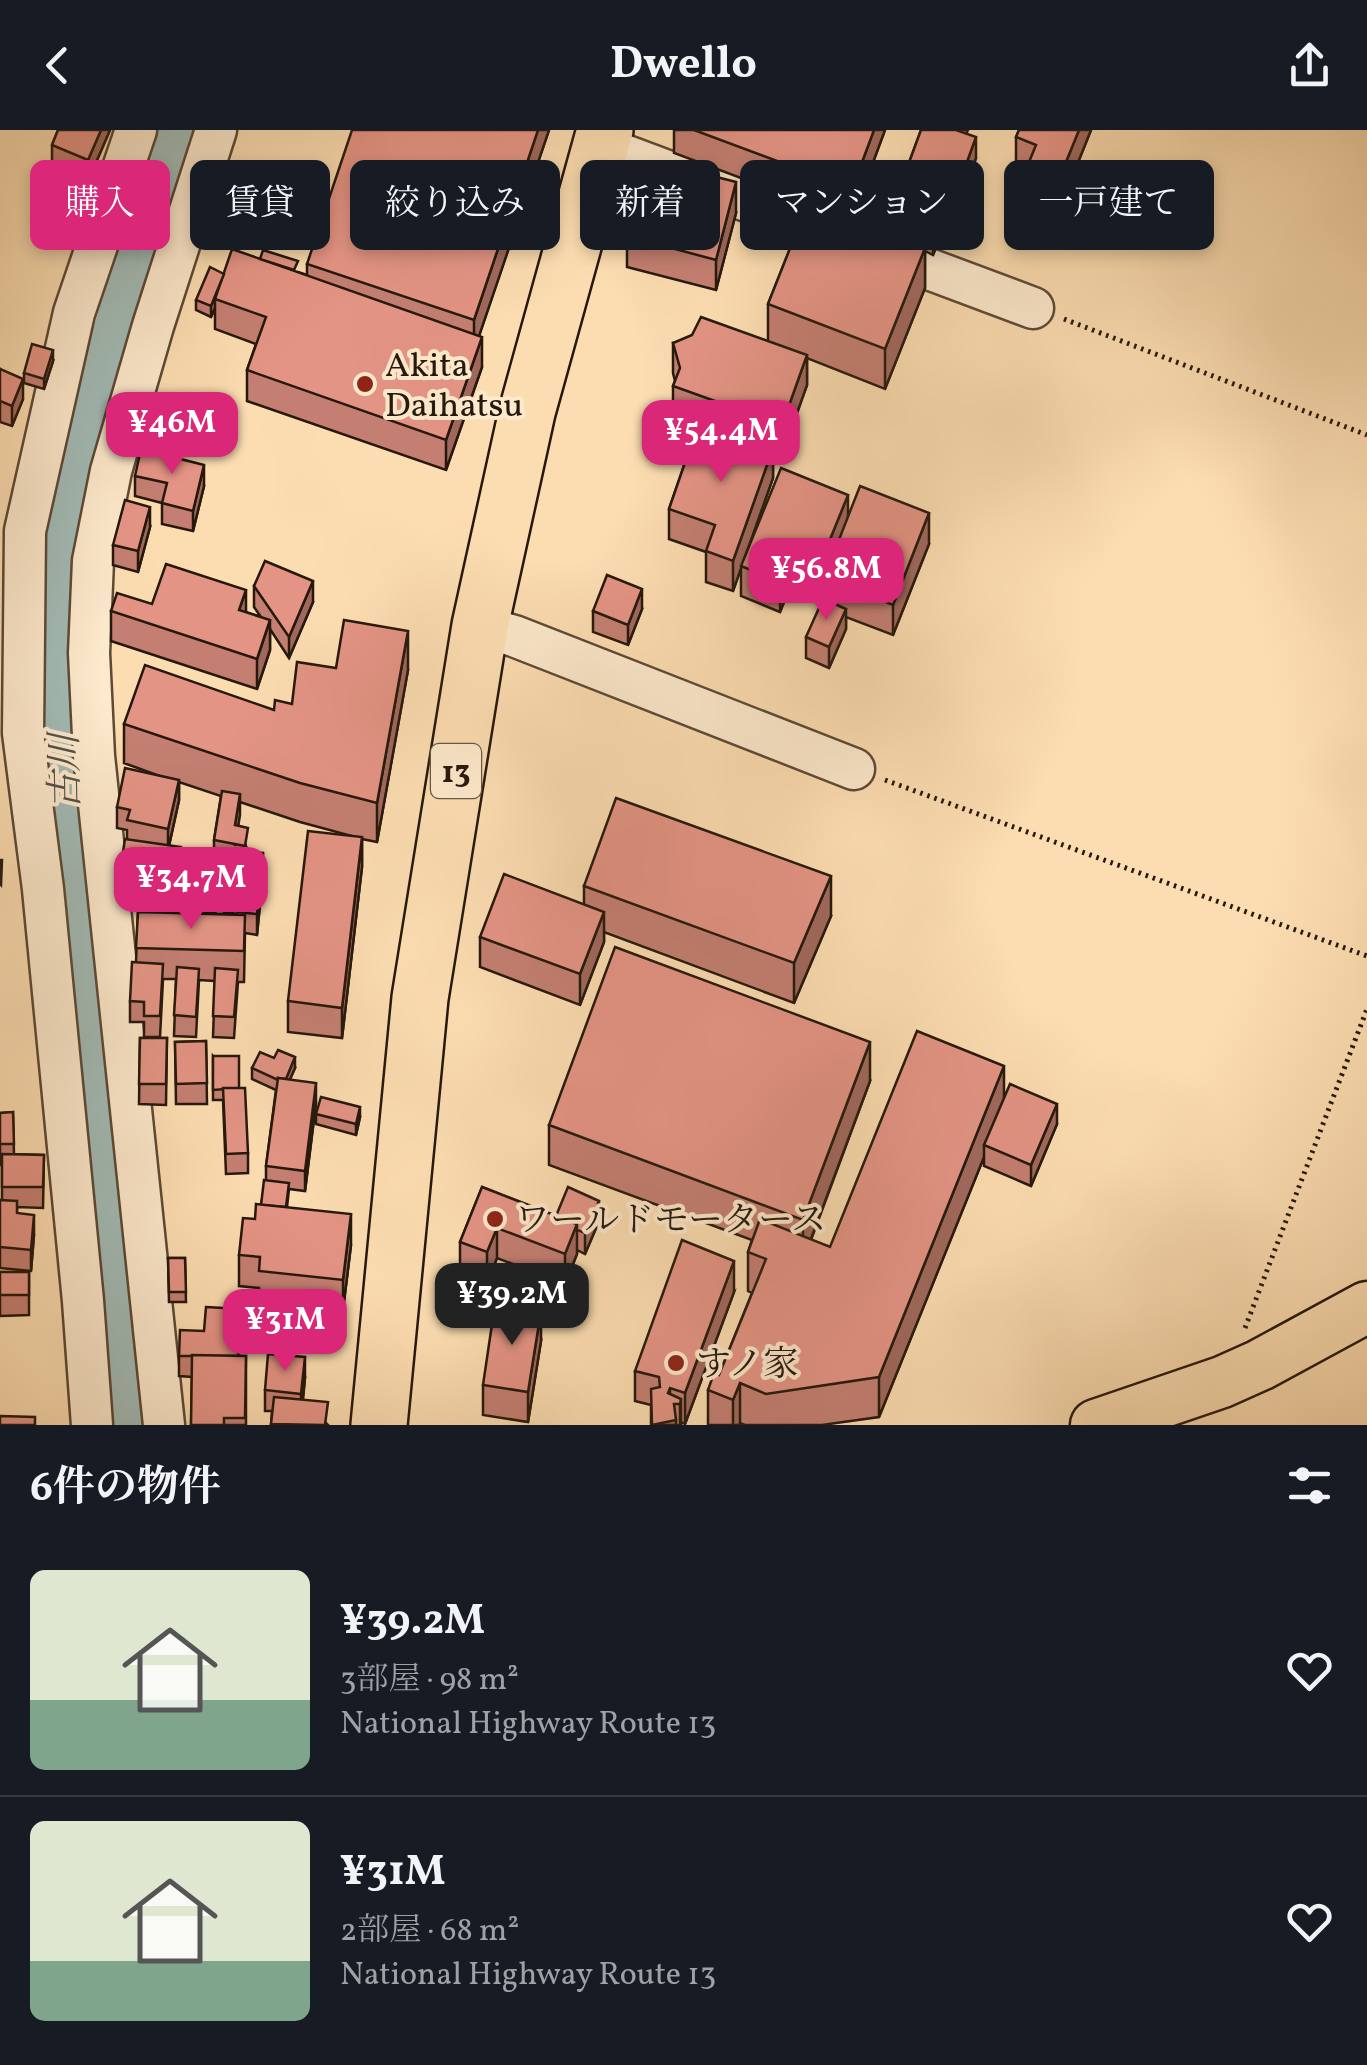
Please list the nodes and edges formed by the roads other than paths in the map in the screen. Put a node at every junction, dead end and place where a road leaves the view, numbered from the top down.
1 (136, 130) edge
2 (216, 130) edge
3 (602, 138) edge
4 (1034, 308) road end
5 (480, 626) junction
6 (854, 768) road end
7 (1367, 1307) edge
8 (92, 1425) edge
9 (164, 1425) edge
10 (378, 1425) edge
11 (1096, 1425) edge

1 - 8 street
2 - 9 street
3 - 4 street
3 - 5 highway, 13
5 - 6 street
5 - 10 highway, 13
7 - 11 main road

